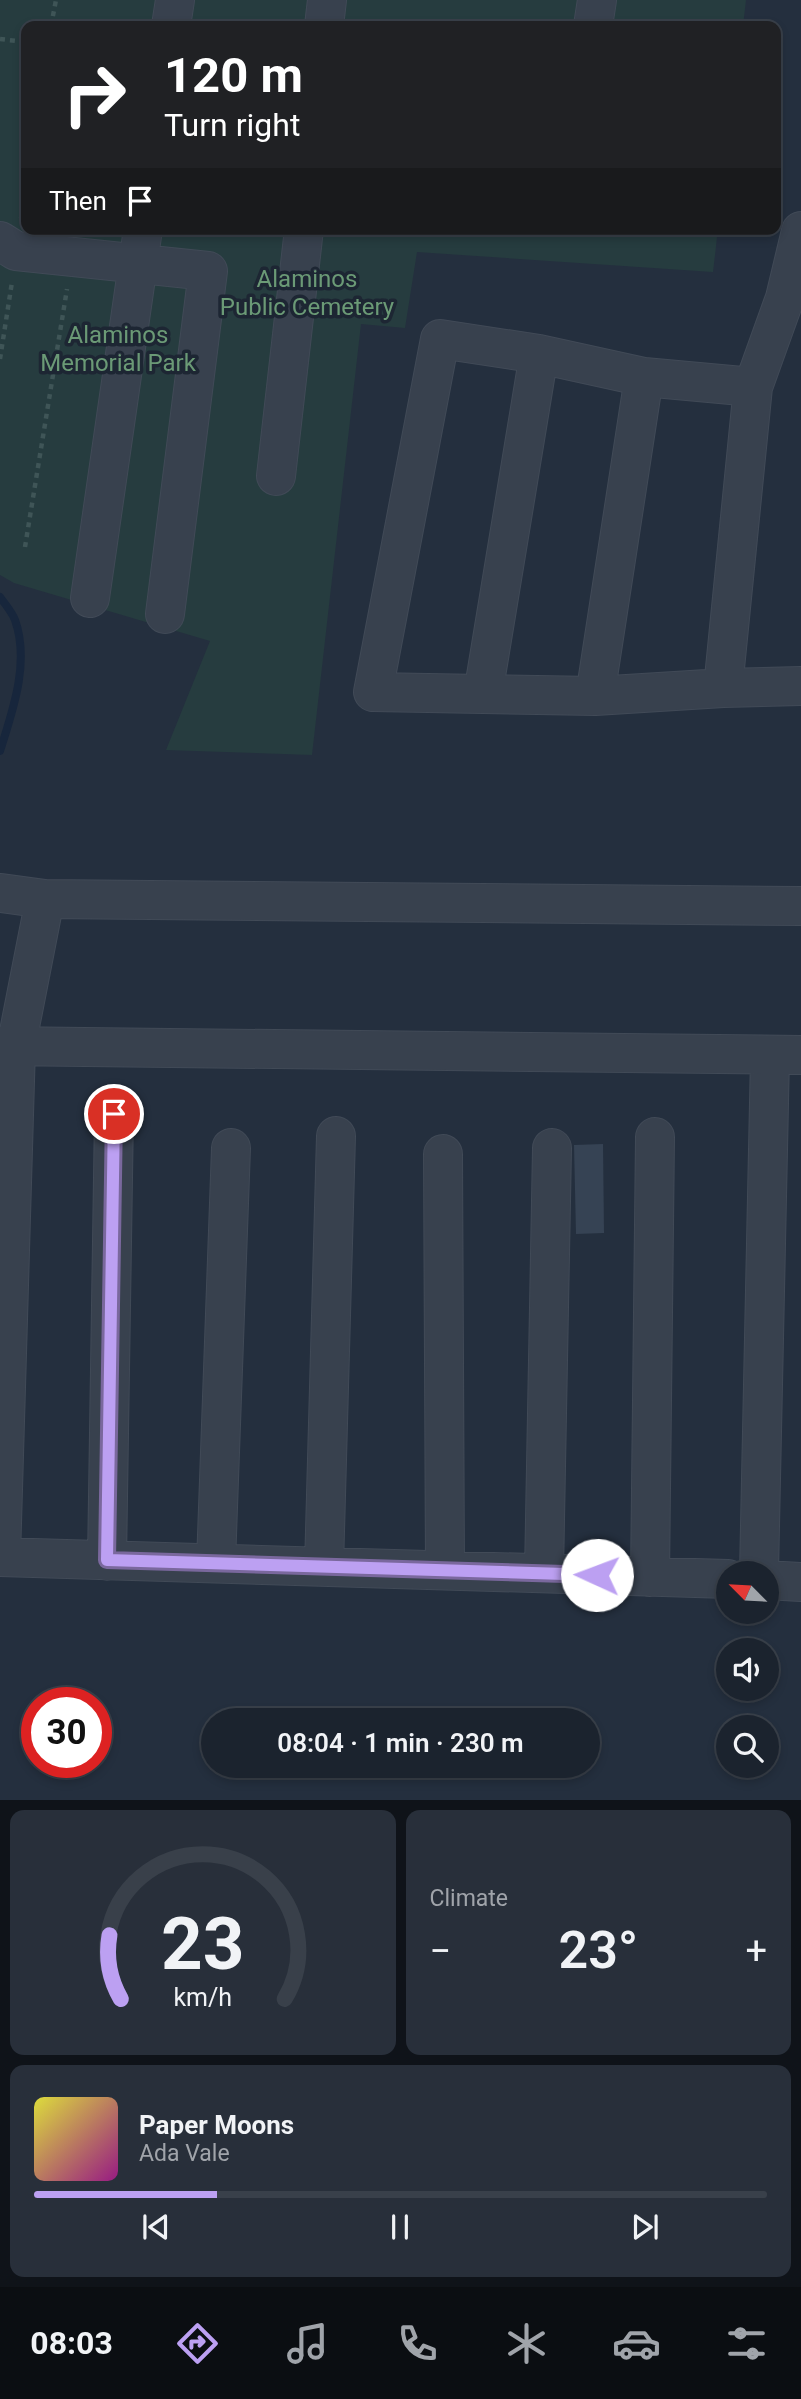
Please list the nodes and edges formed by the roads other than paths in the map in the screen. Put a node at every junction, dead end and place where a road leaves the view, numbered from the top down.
1 (175, 0) edge
2 (327, 0) edge
3 (597, 0) edge
4 (173, 21) edge
5 (325, 21) edge
6 (594, 21) edge
7 (801, 232) edge
8 (303, 235) edge
9 (0, 241) edge
10 (141, 246) edge
11 (539, 354) junction
12 (644, 377) junction
13 (753, 387) junction
14 (276, 476) dead end
15 (90, 598) dead end
16 (165, 614) dead end
17 (801, 686) edge
18 (723, 688) junction
19 (483, 694) junction
20 (595, 696) junction
21 (2, 893) edge
22 (45, 899) junction
23 (801, 906) edge
24 (8, 1046) edge
25 (786, 1056) edge
26 (114, 1114) dead end
27 (336, 1136) dead end
28 (654, 1137) dead end
29 (231, 1148) dead end
30 (552, 1148) dead end
31 (443, 1154) dead end
32 (1, 1557) edge
33 (107, 1560) junction
34 (760, 1561) edge
35 (216, 1563) junction
36 (324, 1567) junction
37 (445, 1570) junction
38 (544, 1573) junction
39 (650, 1577) junction
40 (716, 1579) edge
41 (779, 1581) edge
42 (801, 1582) edge

1 - 4 street
2 - 5 street
3 - 6 street
7 - 13 street
8 - 14 street
9 - 10 street
10 - 15 street
10 - 16 street
11 - 12 street
11 - 19 street
11 - 19 street
12 - 13 street
12 - 20 street
13 - 18 street
17 - 18 street
18 - 20 street
19 - 20 street
21 - 22 street
22 - 23 street
22 - 24 street
24 - 25 street
24 - 32 street
25 - 34 street
26 - 33 street
27 - 36 street
28 - 39 street
29 - 35 street
30 - 38 street
31 - 37 street
32 - 33 street
33 - 35 street
35 - 36 street
36 - 37 street
37 - 38 street
38 - 39 street
39 - 40 street
41 - 42 street

